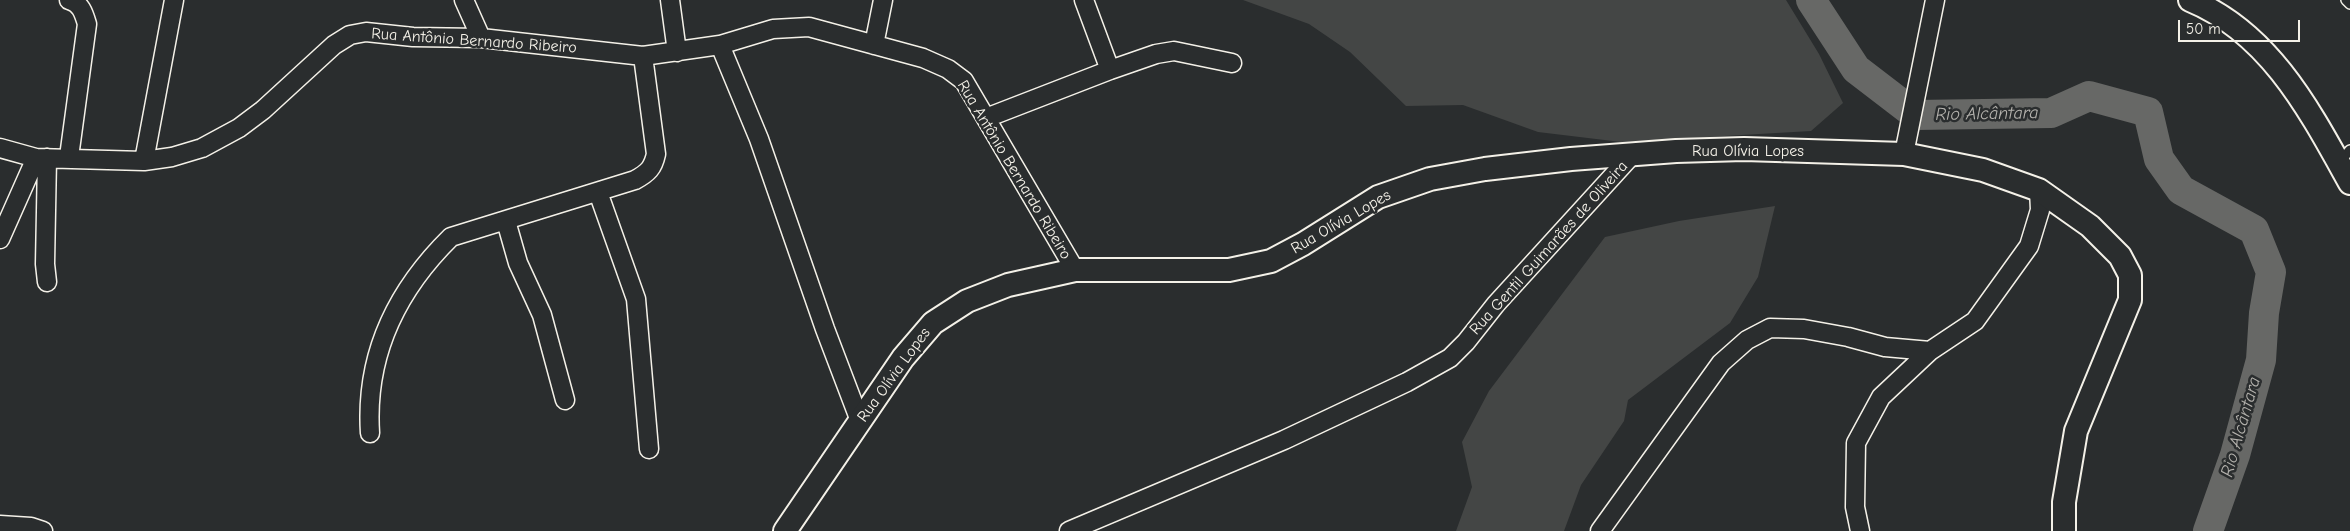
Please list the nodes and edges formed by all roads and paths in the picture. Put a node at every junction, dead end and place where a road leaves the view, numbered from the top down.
1 (69, 0) edge
2 (174, 0) edge
3 (464, 0) edge
4 (670, 0) edge
5 (883, 0) edge
6 (1084, 0) edge
7 (1935, 0) edge
8 (2190, 0) edge
9 (2346, 0) edge
10 (2350, 4) edge
11 (481, 38) junction
12 (720, 45) junction
13 (874, 45) junction
14 (677, 52) junction
15 (643, 56) junction
16 (1232, 63) dead end
17 (1110, 70) junction
18 (986, 118) junction
19 (1907, 143) junction
20 (0, 148) edge
21 (1632, 154) junction
22 (2344, 156) edge
23 (69, 157) junction
24 (41, 158) junction
25 (144, 161) junction
26 (2350, 183) edge
27 (2039, 190) junction
28 (598, 192) junction
29 (506, 221) junction
30 (0, 239) edge
31 (1075, 270) junction
32 (47, 282) dead end
33 (1930, 351) junction
34 (565, 400) dead end
35 (860, 421) junction
36 (370, 433) dead end
37 (649, 449) dead end
38 (0, 525) edge
39 (1604, 529) edge
40 (43, 531) edge
41 (785, 531) edge
42 (1070, 531) edge
43 (1860, 531) edge
44 (2064, 531) edge

1 - 23 street
2 - 25 street
3 - 11 street
4 - 14 street
5 - 13 street
6 - 17 street
7 - 19 street
8 - 22 street
9 - 10 lane
11 - 15 street, Rua Antônio Bernardo Ribeiro
11 - 25 street, Rua Antônio Bernardo Ribeiro
12 - 13 street, Rua Antônio Bernardo Ribeiro
12 - 14 street, Rua Antônio Bernardo Ribeiro
12 - 35 street
13 - 18 street, Rua Antônio Bernardo Ribeiro
14 - 15 street, Rua Antônio Bernardo Ribeiro
15 - 28 street
16 - 17 street
17 - 18 street
18 - 31 street, Rua Antônio Bernardo Ribeiro
19 - 21 street, Rua Olívia Lopes
19 - 27 street, Rua Olívia Lopes
20 - 24 street, Rua Antônio Bernardo Ribeiro
21 - 31 street, Rua Olívia Lopes
21 - 42 street, Rua Gentil Guimarães de Oliveira
22 - 26 street
23 - 24 street, Rua Antônio Bernardo Ribeiro
23 - 25 street, Rua Antônio Bernardo Ribeiro
24 - 30 street
24 - 32 street
27 - 33 street
27 - 44 street, Rua Olívia Lopes
28 - 29 street
28 - 37 street
29 - 34 street
29 - 36 street
31 - 35 street, Rua Olívia Lopes
33 - 39 street
33 - 43 street
35 - 41 street, Rua Olívia Lopes
38 - 40 street

